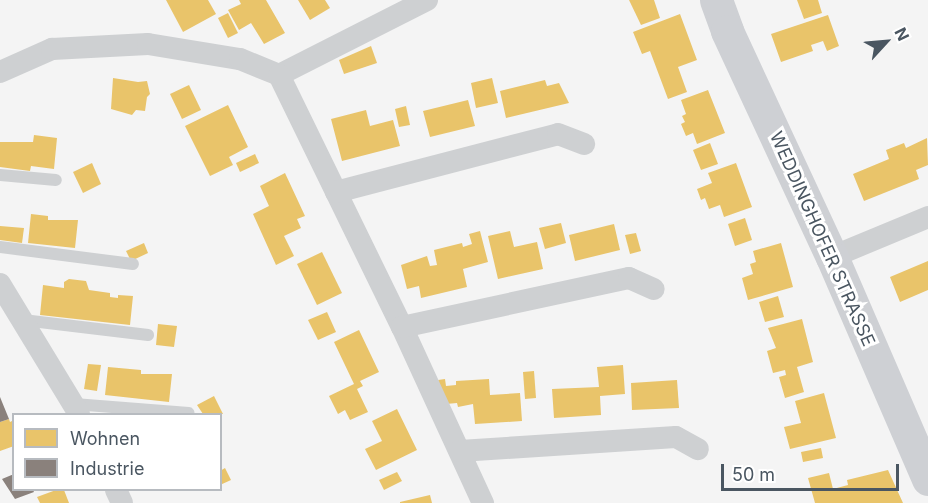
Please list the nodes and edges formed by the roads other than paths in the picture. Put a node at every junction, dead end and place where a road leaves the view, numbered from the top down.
1 (427, 0) edge
2 (716, 0) edge
3 (0, 72) edge
4 (279, 75) junction
5 (584, 144) dead end
6 (0, 174) edge
7 (56, 180) dead end
8 (336, 192) junction
9 (928, 217) edge
10 (0, 247) edge
11 (832, 257) junction
12 (133, 264) dead end
13 (0, 284) edge
14 (654, 289) dead end
15 (23, 320) junction
16 (402, 327) junction
17 (148, 335) dead end
18 (76, 409) edge
19 (189, 412) dead end
20 (698, 449) dead end
21 (460, 451) junction
22 (928, 478) edge
23 (483, 503) edge

1 - 4 street
2 - 11 street, WEDDINGHOFER STRASSE
3 - 4 street
4 - 8 street
5 - 8 street
6 - 7 lane
8 - 16 street
9 - 11 street
10 - 12 lane
11 - 22 street, WEDDINGHOFER STRASSE
13 - 15 street
14 - 16 street
15 - 17 lane
15 - 18 street
16 - 21 street
18 - 19 lane
20 - 21 street
21 - 23 street

